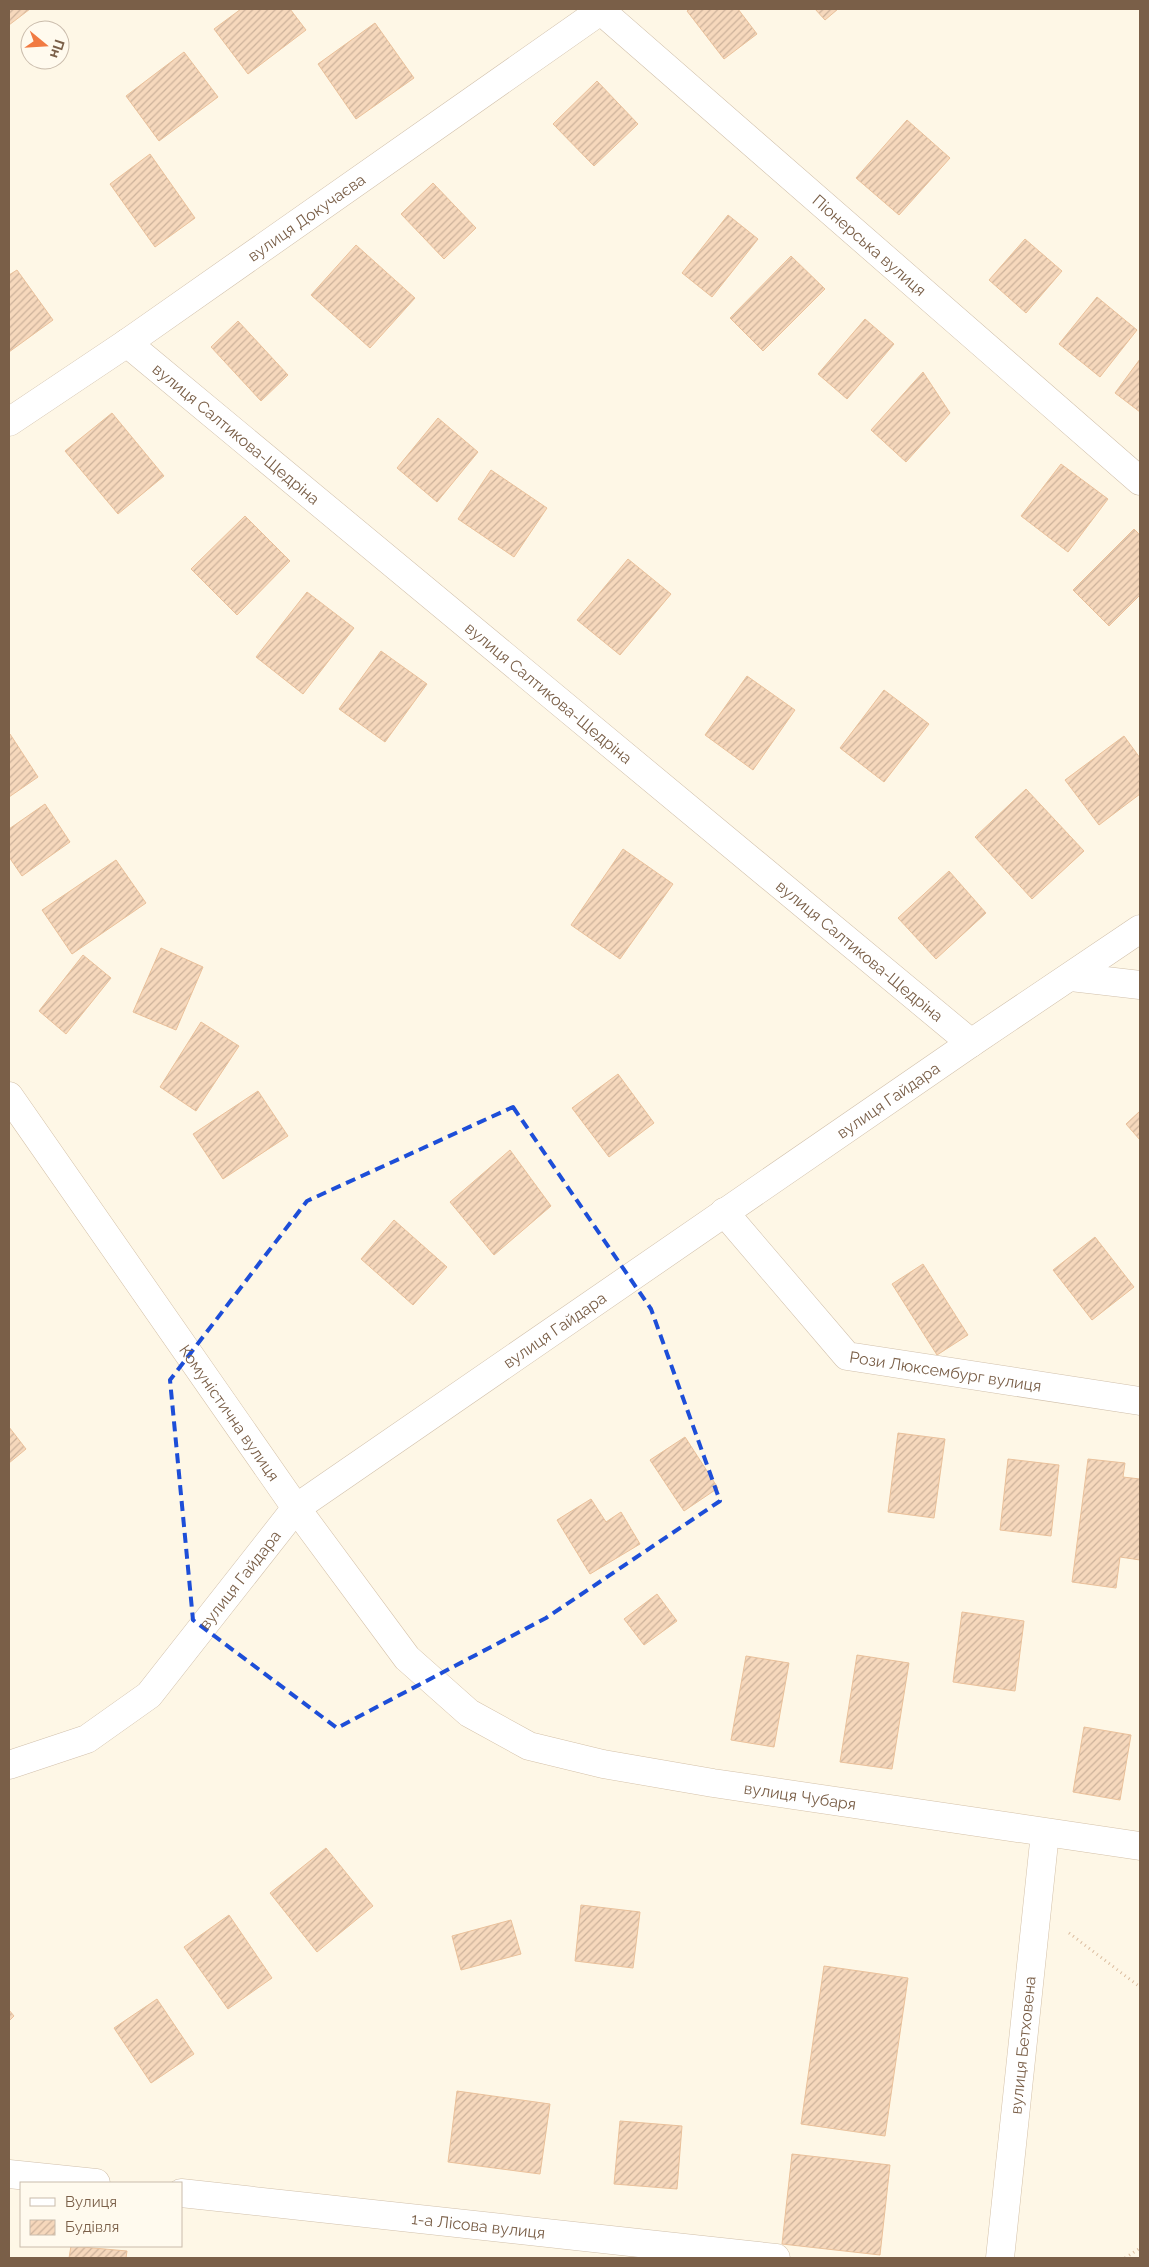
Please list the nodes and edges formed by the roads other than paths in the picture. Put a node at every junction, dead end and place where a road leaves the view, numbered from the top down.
1 (601, 9) edge
2 (127, 343) junction
3 (9, 422) edge
4 (1140, 481) edge
5 (1140, 929) edge
6 (1071, 977) junction
7 (1140, 985) edge
8 (971, 1043) junction
9 (9, 1096) edge
10 (724, 1212) junction
11 (1140, 1401) edge
12 (296, 1508) junction
13 (469, 1713) joint
14 (9, 1765) edge
15 (1045, 1833) junction
16 (1140, 1846) edge
17 (9, 2174) edge
18 (86, 2182) edge
19 (182, 2193) edge
20 (776, 2258) edge
21 (1000, 2258) edge

1 - 2 street, вулиця Докучаєва
1 - 4 street, Піонерська вулиця
2 - 3 street, вулиця Докучаєва
2 - 8 street, вулиця Салтикова-Щедріна
5 - 6 street, вулиця Гайдара
6 - 7 street
6 - 8 street, вулиця Гайдара
8 - 10 street, вулиця Гайдара
9 - 12 street, Комуністична вулиця
10 - 11 street, Рози Люксембург вулиця
10 - 12 street, вулиця Гайдара
12 - 13 street, Комуністична вулиця
12 - 14 street, вулиця Гайдара
13 - 15 street, вулиця Чубаря
15 - 16 street, вулиця Чубаря
15 - 21 street, вулиця Бетховена
17 - 18 street
19 - 20 street, 1-а Лісова вулиця

